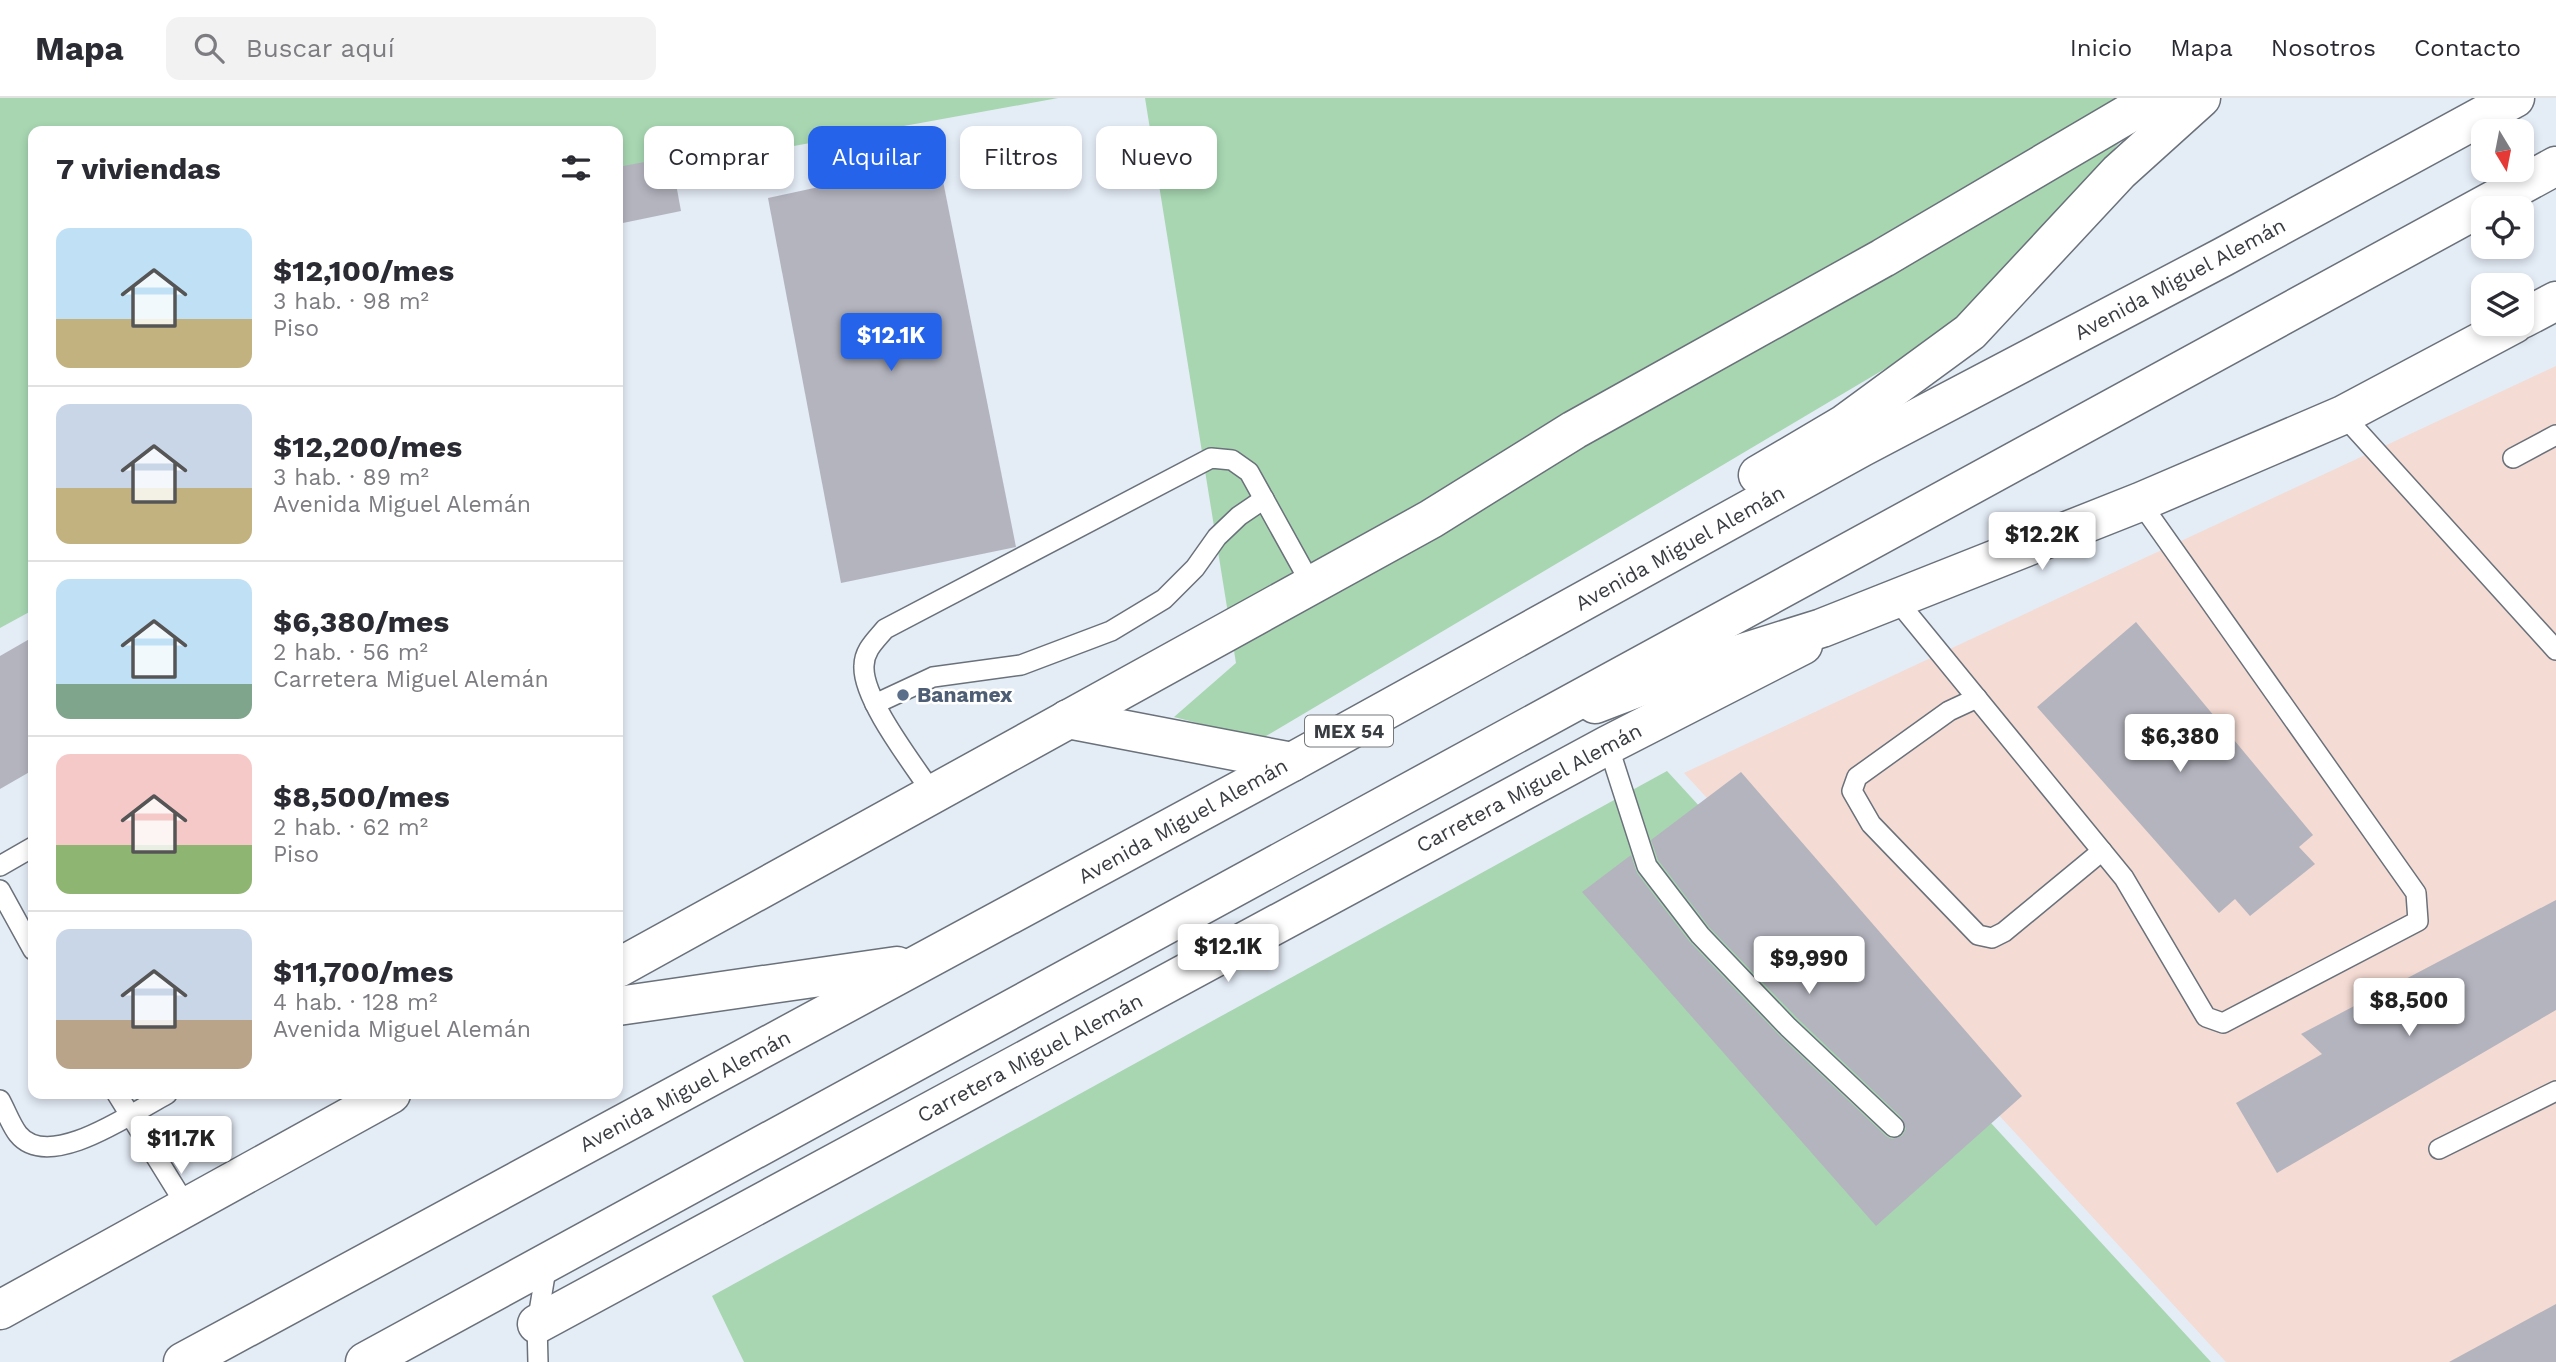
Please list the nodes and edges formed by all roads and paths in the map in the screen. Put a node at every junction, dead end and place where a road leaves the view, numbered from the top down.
1 (2155, 98) edge
2 (2201, 98) edge
3 (2515, 98) edge
4 (2556, 166) edge
5 (2556, 301) edge
6 (2534, 313) edge
7 (2491, 336) edge
8 (2343, 415) junction
9 (2556, 435) edge
10 (2513, 458) dead end
11 (1264, 499) junction
12 (2140, 502) junction
13 (1311, 584) junction
14 (1895, 598) junction
15 (2556, 650) edge
16 (1456, 672) junction
17 (1977, 698) junction
18 (875, 704) junction
19 (1068, 719) junction
20 (1531, 727) junction
21 (1608, 745) junction
22 (1292, 762) junction
23 (933, 794) junction
24 (28, 850) edge
25 (2102, 851) junction
26 (0, 866) edge
27 (0, 890) edge
28 (28, 941) edge
29 (924, 962) junction
30 (623, 965) edge
31 (623, 1005) edge
32 (2556, 1091) edge
33 (120, 1099) edge
34 (158, 1099) edge
35 (382, 1099) edge
36 (0, 1100) edge
37 (129, 1114) junction
38 (1894, 1127) dead end
39 (2440, 1149) dead end
40 (187, 1207) junction
41 (547, 1263) junction
42 (0, 1310) edge
43 (537, 1324) junction
44 (183, 1362) edge
45 (365, 1362) edge
46 (538, 1362) edge

1 - 13 main road
2 - 16 main road
3 - 16 main road, Avenida Miguel Alemán / MEX 54
4 - 20 main road
5 - 6 main road
7 - 8 main road
8 - 12 main road
8 - 15 lane
9 - 10 lane
11 - 13 lane
11 - 18 lane
11 - 18 lane
12 - 14 main road
12 - 25 lane
13 - 19 main road
14 - 17 lane
14 - 20 main road
14 - 21 main road, Carretera Miguel Alemán
16 - 22 main road, Avenida Miguel Alemán / MEX 54
17 - 25 lane
17 - 25 lane
18 - 23 lane
19 - 22 main road
19 - 23 main road
20 - 41 main road
21 - 38 lane
21 - 43 main road, Carretera Miguel Alemán
22 - 29 main road, Avenida Miguel Alemán / MEX 54
23 - 30 main road
24 - 26 lane
27 - 28 lane
29 - 31 main road
29 - 44 main road, Avenida Miguel Alemán / MEX 54
32 - 39 lane
33 - 37 lane
34 - 37 lane
35 - 40 main road
36 - 37 lane
37 - 40 lane
40 - 42 main road
41 - 43 lane
41 - 45 main road
43 - 46 lane

